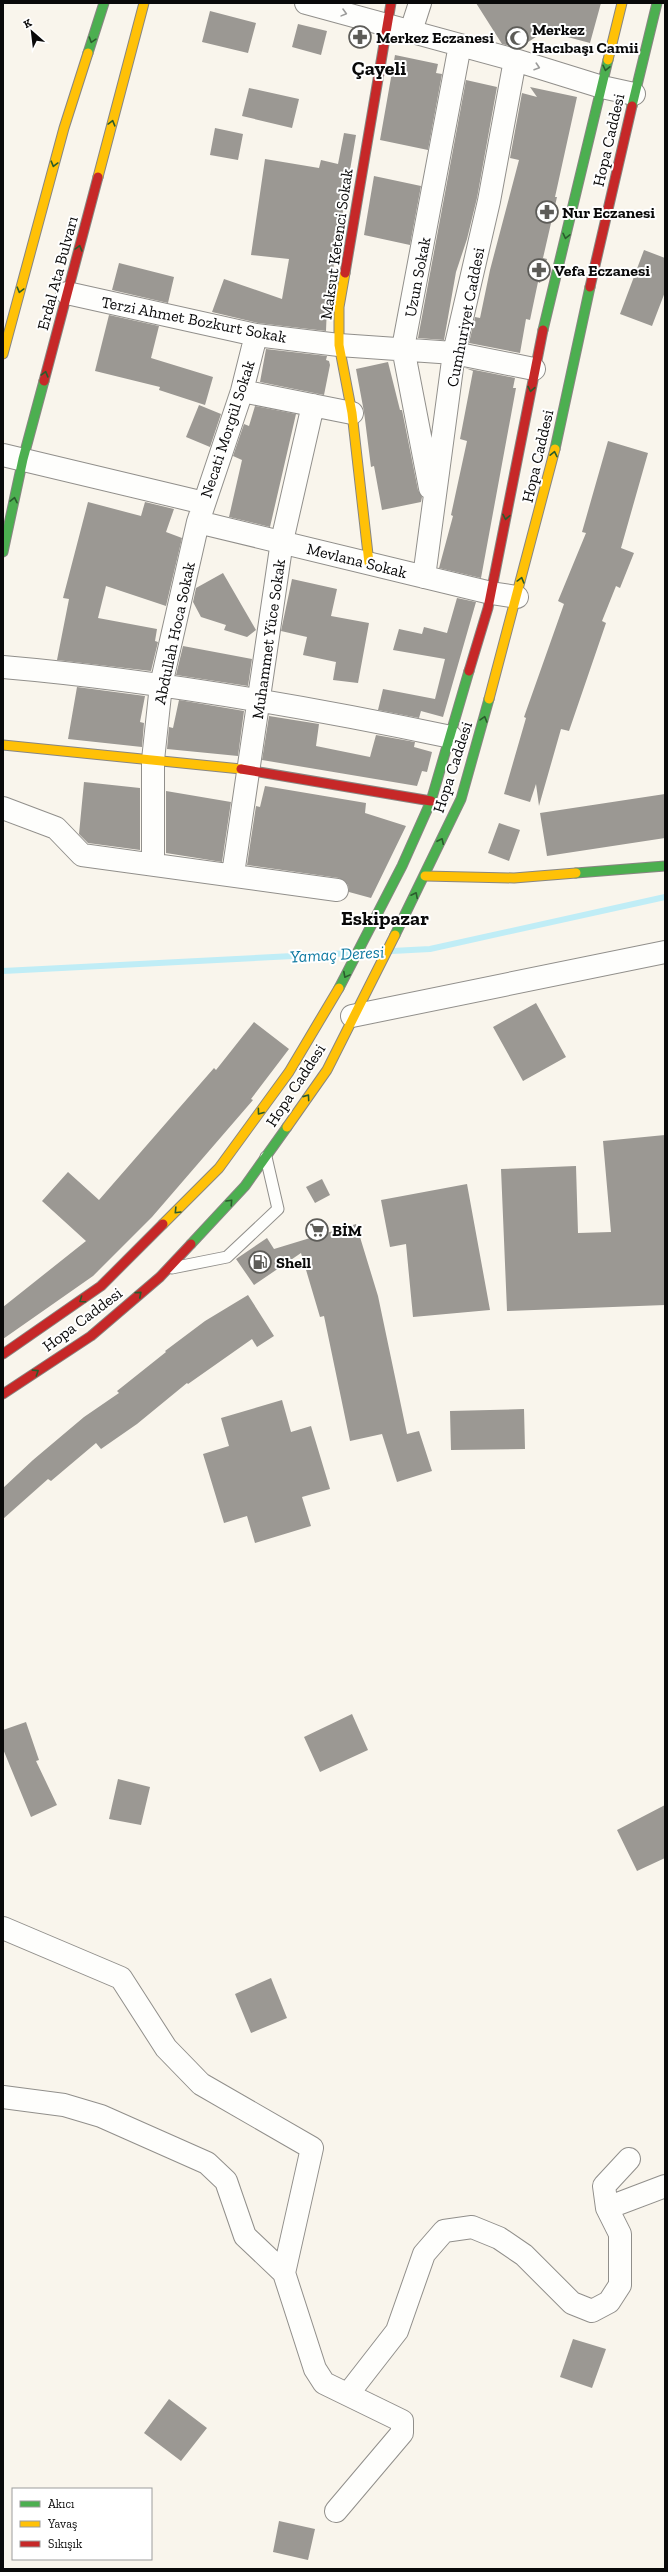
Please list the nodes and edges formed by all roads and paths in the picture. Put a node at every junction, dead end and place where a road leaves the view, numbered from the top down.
1 (104, 3) edge
2 (144, 3) edge
3 (306, 3) edge
4 (391, 3) edge
5 (420, 3) edge
6 (622, 3) edge
7 (656, 3) edge
8 (386, 25) junction
9 (411, 32) junction
10 (460, 45) junction
11 (515, 60) junction
12 (602, 87) junction
13 (634, 94) junction
14 (67, 293) junction
15 (256, 335) junction
16 (339, 345) junction
17 (403, 348) junction
18 (454, 353) junction
19 (3, 354) edge
20 (534, 370) junction
21 (242, 391) junction
22 (313, 406) junction
23 (352, 413) junction
24 (13, 457) edge
25 (434, 509) junction
26 (201, 512) junction
27 (282, 541) junction
28 (3, 552) edge
29 (369, 563) junction
30 (424, 576) junction
31 (491, 593) junction
32 (517, 596) junction
33 (3, 667) edge
34 (161, 685) junction
35 (259, 699) junction
36 (452, 737) junction
37 (3, 745) edge
38 (154, 760) junction
39 (248, 770) junction
40 (431, 801) junction
41 (3, 808) edge
42 (153, 864) junction
43 (665, 866) edge
44 (233, 874) junction
45 (425, 876) junction
46 (337, 890) dead end
47 (665, 952) edge
48 (352, 1016) junction
49 (266, 1157) junction
50 (168, 1268) junction
51 (3, 1354) edge
52 (3, 1394) edge
53 (3, 1928) edge
54 (3, 2097) edge
55 (629, 2159) dead end
56 (665, 2186) edge
57 (607, 2208) junction
58 (284, 2273) junction
59 (348, 2394) junction
60 (336, 2511) dead end

1 -> 19 main road, Erdal Ata Bulvarı
14 -> 2 main road, Erdal Ata Bulvarı
3 -> 8 street
4 - 8 main road, Maksut Ketenci Sokak
5 - 9 street
6 -> 12 main road, Hopa Caddesi
7 - 13 main road, Hopa Caddesi
8 - 9 street
8 - 16 main road, Maksut Ketenci Sokak
9 - 10 street
10 - 11 street
10 - 17 street, Uzun Sokak
11 -> 12 street
11 - 18 street, Cumhuriyet Caddesi
12 - 13 street
12 -> 20 main road, Hopa Caddesi
32 -> 13 main road, Hopa Caddesi
14 - 15 street, Terzi Ahmet Bozkurt Sokak
24 -> 14 main road, Erdal Ata Bulvarı
15 - 16 street, Terzi Ahmet Bozkurt Sokak
15 - 21 street, Necati Morgül Sokak
16 - 17 street, Terzi Ahmet Bozkurt Sokak
16 - 23 main road, Maksut Ketenci Sokak
17 - 18 street, Terzi Ahmet Bozkurt Sokak
17 - 25 street, Uzun Sokak
18 - 20 street, Terzi Ahmet Bozkurt Sokak
18 - 25 street, Cumhuriyet Caddesi
20 -> 31 main road, Hopa Caddesi
21 - 22 street
21 - 26 street, Necati Morgül Sokak
22 - 23 street
22 - 27 street, Muhammet Yüce Sokak
23 - 29 main road, Maksut Ketenci Sokak
24 - 26 street, Mevlana Sokak
28 -> 24 main road, Erdal Ata Bulvarı
25 - 30 street, Cumhuriyet Caddesi
26 - 27 street, Mevlana Sokak
26 - 34 street, Abdullah Hoca Sokak
27 - 29 street, Mevlana Sokak
27 - 35 street, Muhammet Yüce Sokak
29 - 30 street, Mevlana Sokak
30 - 31 street, Mevlana Sokak
31 - 32 street, Mevlana Sokak
31 - 36 main road, Hopa Caddesi
45 -> 32 main road, Hopa Caddesi
33 - 34 street
34 - 35 street
34 - 38 street, Abdullah Hoca Sokak
35 - 36 street
35 - 39 street, Muhammet Yüce Sokak
36 - 40 main road, Hopa Caddesi
37 - 38 main road
38 - 39 main road
38 - 42 street, Abdullah Hoca Sokak
39 - 40 main road
39 - 44 street, Muhammet Yüce Sokak
40 -> 51 main road, Hopa Caddesi
41 - 42 street
42 - 44 street
43 - 45 main road
44 - 46 street
48 -> 45 main road, Hopa Caddesi
47 - 48 street
49 -> 48 main road, Hopa Caddesi
50 -> 49 main road, Hopa Caddesi
49 - 50 lane
52 -> 50 main road, Hopa Caddesi
53 - 58 street
54 - 58 street
55 - 57 street
56 - 57 street
57 - 59 street
58 - 59 street
59 - 60 street

